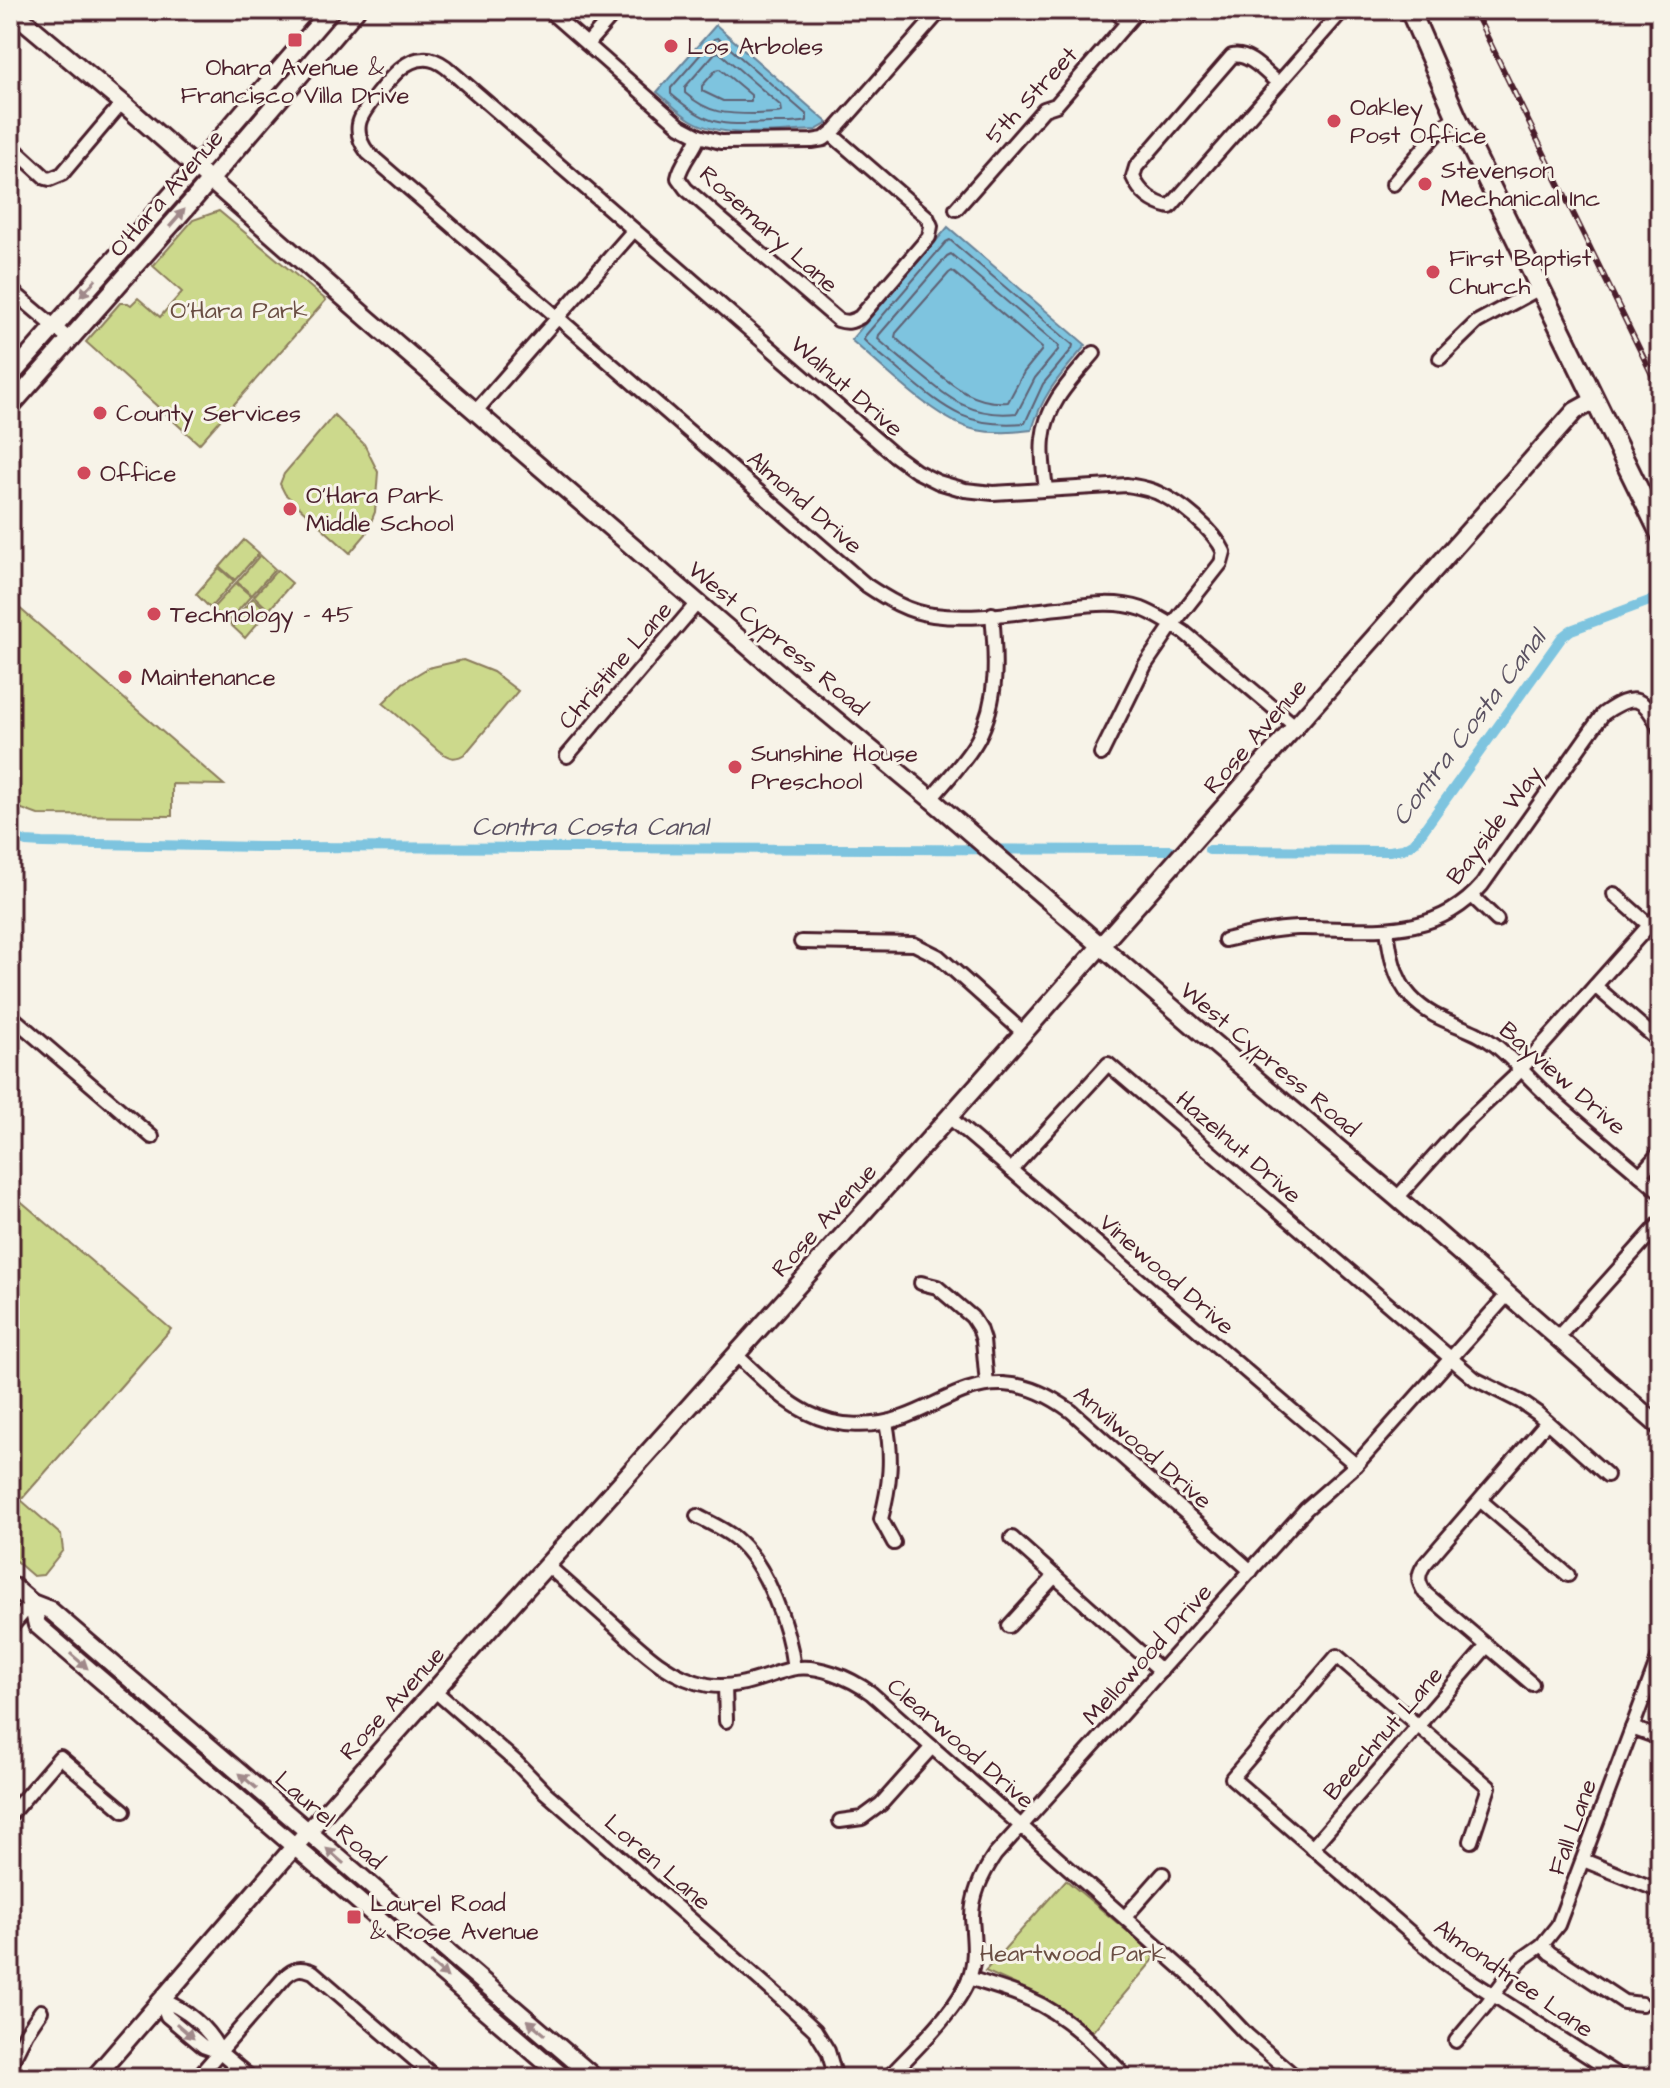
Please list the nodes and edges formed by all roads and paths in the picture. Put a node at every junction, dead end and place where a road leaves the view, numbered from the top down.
1 (11, 10) edge
2 (331, 10) edge
3 (356, 10) edge
4 (548, 10) edge
5 (617, 10) edge
6 (941, 10) edge
7 (1114, 10) edge
8 (1138, 10) edge
9 (1343, 10) edge
10 (1410, 10) edge
11 (1127, 22) junction
12 (587, 44) junction
13 (425, 58) joint
14 (1278, 83) junction
15 (122, 103) junction
16 (1457, 118) junction
17 (831, 134) junction
18 (699, 136) junction
19 (10, 145) edge
20 (195, 167) junction
21 (209, 179) junction
22 (1393, 184) dead end
23 (956, 209) dead end
24 (634, 230) junction
25 (1540, 288) junction
26 (10, 289) edge
27 (558, 317) junction
28 (54, 326) junction
29 (69, 339) junction
30 (34, 349) junction
31 (1094, 353) dead end
32 (54, 357) junction
33 (1440, 358) dead end
34 (10, 377) edge
35 (1595, 400) junction
36 (10, 407) edge
37 (476, 411) junction
38 (1046, 489) junction
39 (1660, 533) edge
40 (698, 602) junction
41 (992, 614) junction
42 (1173, 624) junction
43 (1295, 726) junction
44 (1660, 730) edge
45 (1101, 754) dead end
46 (567, 756) dead end
47 (931, 799) junction
48 (1614, 894) dead end
49 (1472, 896) junction
50 (1660, 913) edge
51 (1497, 920) dead end
52 (1649, 925) junction
53 (1387, 929) junction
54 (1225, 940) dead end
55 (801, 942) dead end
56 (1100, 946) junction
57 (1595, 986) junction
58 (10, 1015) edge
59 (1024, 1033) junction
60 (1660, 1042) edge
61 (1521, 1069) junction
62 (949, 1117) junction
63 (152, 1137) dead end
64 (1660, 1152) edge
65 (1011, 1170) junction
66 (1640, 1175) junction
67 (1660, 1192) edge
68 (1397, 1198) junction
69 (1660, 1223) edge
70 (921, 1283) dead end
71 (1508, 1294) junction
72 (1557, 1338) junction
73 (736, 1355) junction
74 (1451, 1358) junction
75 (987, 1385) junction
76 (1547, 1422) junction
77 (886, 1423) junction
78 (1660, 1427) edge
79 (1356, 1465) junction
80 (1607, 1475) dead end
81 (1481, 1501) junction
82 (697, 1516) dead end
83 (1012, 1538) dead end
84 (894, 1543) dead end
85 (548, 1566) junction
86 (1251, 1571) junction
87 (1568, 1575) dead end
88 (1055, 1576) junction
89 (10, 1584) edge
90 (32, 1603) junction
91 (1009, 1626) dead end
92 (10, 1628) edge
93 (1487, 1646) junction
94 (1660, 1654) edge
95 (794, 1668) junction
96 (1161, 1671) junction
97 (1532, 1684) dead end
98 (725, 1686) junction
99 (435, 1691) junction
100 (726, 1721) dead end
101 (1419, 1726) junction
102 (1632, 1728) junction
103 (1660, 1738) edge
104 (932, 1747) junction
105 (124, 1811) dead end
106 (10, 1815) edge
107 (840, 1821) dead end
108 (1021, 1826) junction
109 (307, 1832) junction
110 (1471, 1841) dead end
111 (295, 1846) junction
112 (1312, 1848) junction
113 (1583, 1860) junction
114 (1163, 1874) dead end
115 (1660, 1891) edge
116 (1125, 1917) junction
117 (1542, 1945) junction
118 (969, 1978) junction
119 (1493, 1995) junction
120 (161, 2000) junction
121 (1642, 2004) dead end
122 (41, 2011) dead end
123 (1456, 2041) dead end
124 (220, 2052) junction
125 (10, 2065) edge
126 (94, 2078) edge
127 (197, 2078) edge
128 (251, 2078) edge
129 (436, 2078) edge
130 (564, 2078) edge
131 (595, 2078) edge
132 (836, 2078) edge
133 (888, 2078) edge
134 (1127, 2078) edge
135 (1297, 2078) edge
136 (1622, 2078) edge

1 - 15 street, West Cypress Road
2 - 20 street, O'Hara Avenue
3 - 21 street, O'Hara Avenue
4 - 12 street
5 - 12 street
6 - 17 street
7 - 11 street
8 - 11 street, 5th Street
9 - 14 street
10 - 16 main road
11 - 23 street, 5th Street
12 - 18 street
13 - 24 street, Walnut Drive
13 - 27 street, Almond Drive
14 - 14 street
15 - 19 street
15 - 20 street, West Cypress Road
16 - 22 street
16 - 25 main road
17 - 18 street
17 - 18 street, Rosemary Lane
20 - 21 street, West Cypress Road
20 -> 28 street, O'Hara Avenue
29 -> 21 street, O'Hara Avenue
21 - 37 street, West Cypress Road
24 - 27 street
24 - 38 street, Walnut Drive
25 - 33 street
25 - 35 main road
26 - 28 street
27 - 37 street
27 - 41 street, Almond Drive
28 - 29 street
28 - 30 street, O'Hara Avenue
29 - 32 street, O'Hara Avenue
30 - 32 street
30 - 34 street, O'Hara Avenue
31 - 38 street
32 - 36 street, O'Hara Avenue
35 - 39 main road
35 - 43 street, Rose Avenue
37 - 40 street, West Cypress Road
38 - 42 street, Walnut Drive
40 - 46 street, Christine Lane
40 - 47 street, West Cypress Road
41 - 42 street, Almond Drive
41 - 47 street
42 - 43 street, Almond Drive
42 - 45 street, Walnut Drive
43 - 56 street, Rose Avenue
44 - 49 street, Bayside Way
47 - 56 street, West Cypress Road
48 - 52 street
49 - 51 street
49 - 53 street, Bayside Way
50 - 52 street
52 - 57 street
53 - 54 street, Bayside Way
53 - 61 street, Bayview Drive
55 - 59 street
56 - 59 street, Rose Avenue
56 - 68 street, West Cypress Road
57 - 60 street
57 - 61 street
58 - 63 street
59 - 62 street, Rose Avenue
61 - 66 street, Bayview Drive
61 - 68 street
62 - 65 street, Vinewood Drive
62 - 73 street, Rose Avenue
64 - 66 street
65 - 74 street, Hazelnut Drive
65 - 79 street, Vinewood Drive
66 - 67 street, Bayview Drive
68 - 71 street, West Cypress Road
69 - 72 street
70 - 75 street
71 - 72 street, West Cypress Road
71 - 74 street, Mellowood Drive
72 - 78 street, West Cypress Road
73 - 77 street, Anvilwood Drive
73 - 85 street, Rose Avenue
74 - 76 street
74 - 79 street, Mellowood Drive
75 - 77 street, Anvilwood Drive
75 - 86 street, Anvilwood Drive
76 - 80 street
76 - 81 street
77 - 84 street
79 - 86 street, Mellowood Drive
81 - 87 street
81 - 93 street
82 - 95 street
83 - 88 street
85 - 98 street, Clearwood Drive
85 - 99 street, Rose Avenue
86 - 96 street, Mellowood Drive
88 - 91 street
88 - 96 street
89 - 90 street, Laurel Road
90 - 92 street
109 -> 90 street, Laurel Road
90 -> 111 street, Laurel Road
93 - 97 street
93 - 101 street, Beechnut Lane
94 - 102 street, Fall Lane
95 - 98 street, Clearwood Drive
95 - 104 street, Clearwood Drive
96 - 108 street, Mellowood Drive
98 - 100 street
99 - 109 street, Rose Avenue
99 - 132 street, Loren Lane
101 - 110 street
101 - 112 street, Beechnut Lane
101 - 112 street, Almondtree Lane
102 - 103 street
102 - 113 street, Fall Lane
104 - 107 street
104 - 108 street, Clearwood Drive
105 - 106 street
108 - 116 street, Clearwood Drive
108 - 118 street, Mellowood Drive
109 - 111 street, Rose Avenue
131 -> 109 street, Laurel Road
111 - 120 street, Rose Avenue
111 -> 130 street, Laurel Road
112 - 119 street, Almondtree Lane
113 - 115 street
113 - 117 street, Fall Lane
114 - 116 street
116 - 135 street, Clearwood Drive
117 - 119 street, Fall Lane
117 - 121 street
118 - 133 street, Mellowood Drive
118 - 134 street
119 - 123 street, Fall Lane
119 - 136 street, Almondtree Lane
120 - 124 street
120 - 126 street, Rose Avenue
122 - 125 street
124 - 127 street
124 - 128 street
124 - 129 street

